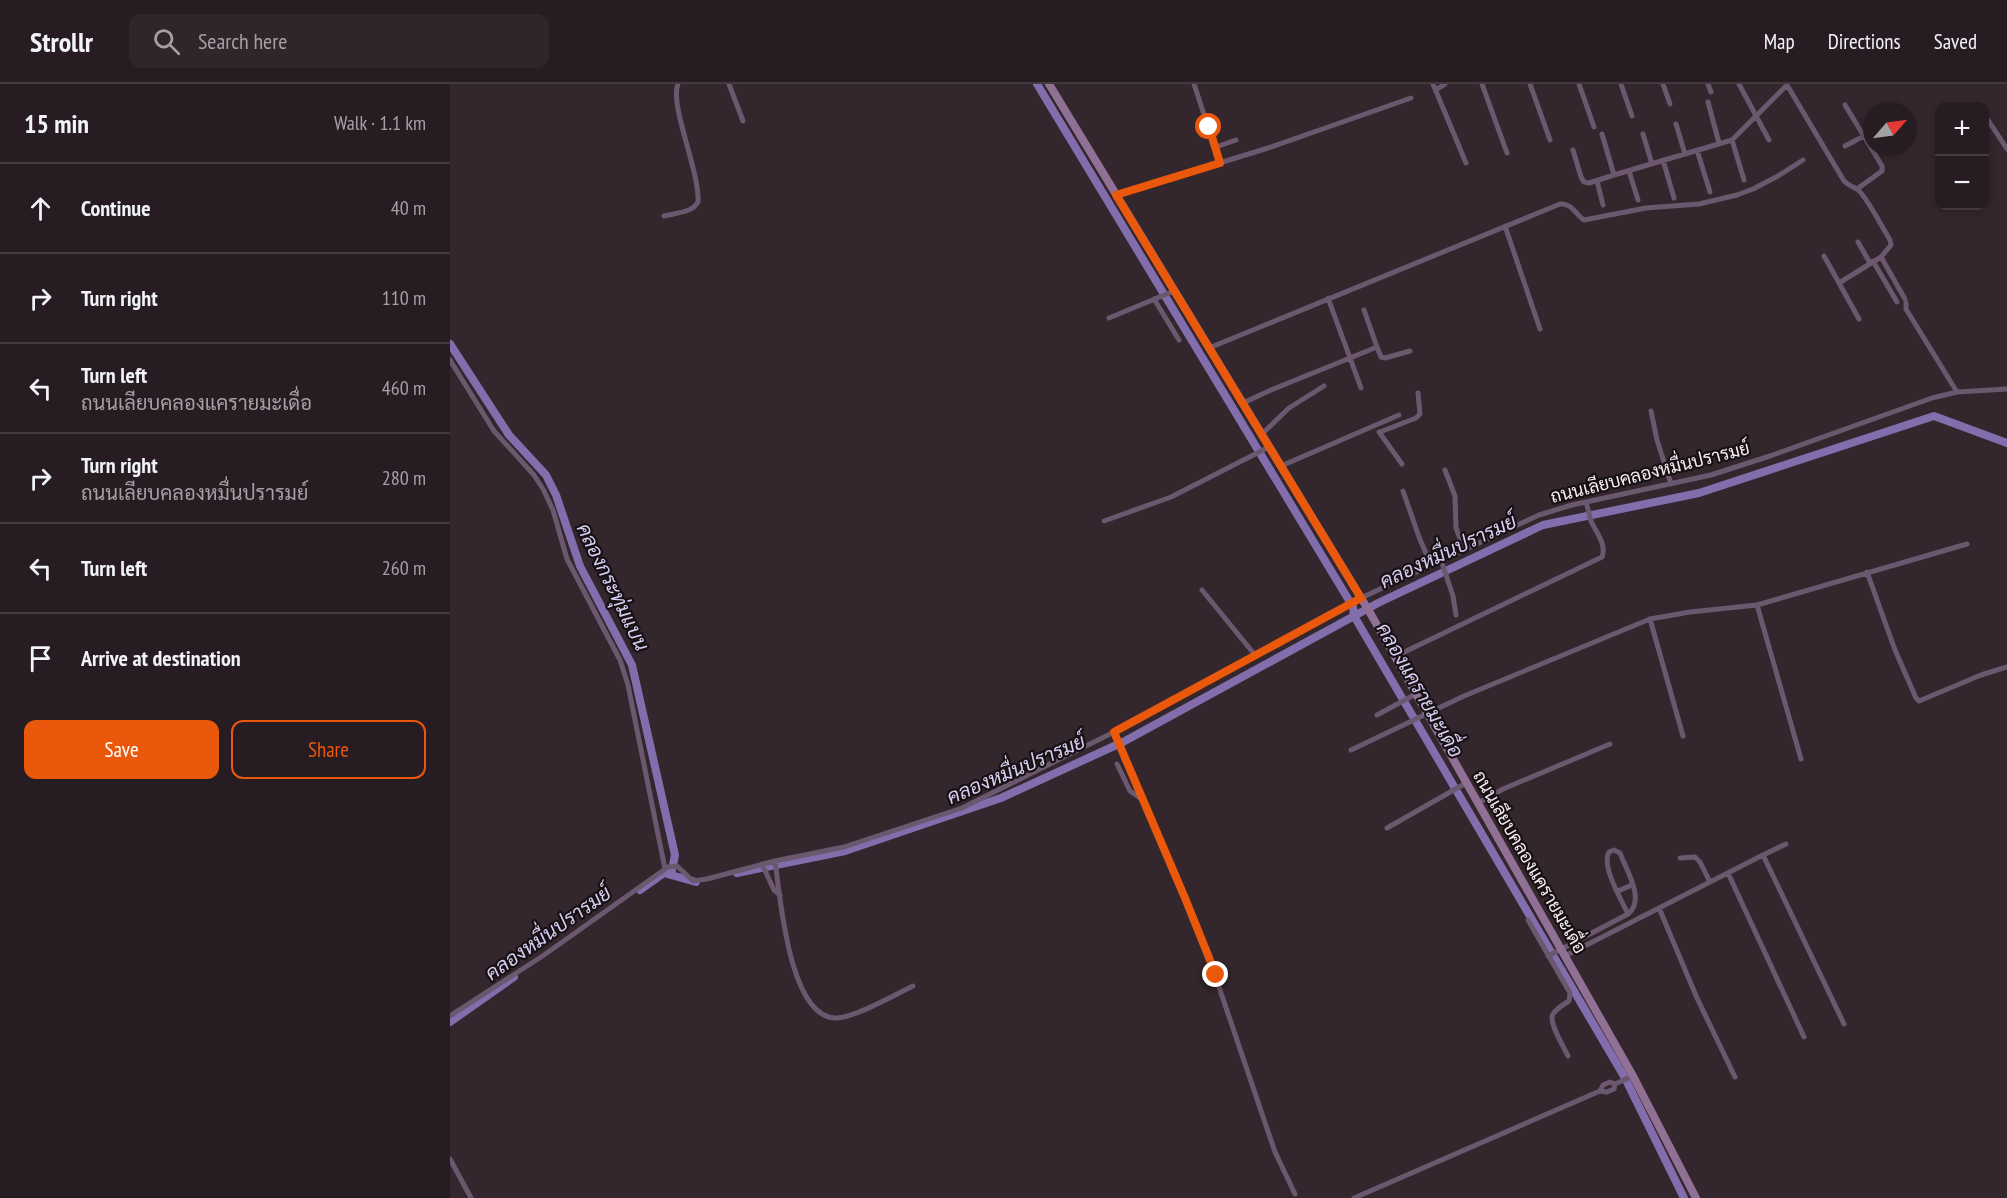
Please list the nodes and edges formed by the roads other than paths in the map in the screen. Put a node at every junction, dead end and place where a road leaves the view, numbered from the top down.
1 (678, 84) edge
2 (729, 84) edge
3 (1049, 84) edge
4 (1194, 84) edge
5 (1445, 84) edge
6 (1482, 84) edge
7 (1530, 84) edge
8 (1579, 84) edge
9 (1621, 84) edge
10 (1663, 84) edge
11 (1708, 84) edge
12 (1739, 84) edge
13 (1788, 84) edge
14 (1435, 87) edge
15 (1711, 92) dead end
16 (1411, 98) dead end
17 (1708, 102) dead end
18 (1670, 104) dead end
19 (1845, 105) dead end
20 (1632, 116) dead end
21 (1756, 117) junction
22 (742, 121) dead end
23 (1989, 122) edge
24 (1676, 124) dead end
25 (1594, 127) dead end
26 (1602, 134) dead end
27 (1643, 134) dead end
28 (1863, 134) edge
29 (1863, 137) edge
30 (1236, 140) dead end
31 (1550, 140) dead end
32 (1732, 140) junction
33 (1769, 140) dead end
34 (1719, 143) junction
35 (1845, 146) dead end
36 (1216, 147) junction
37 (2007, 149) edge
38 (1573, 150) dead end
39 (1698, 150) junction
40 (1506, 153) dead end
41 (1685, 154) junction
42 (1876, 156) edge
43 (1663, 160) junction
44 (1803, 160) dead end
45 (1220, 163) junction
46 (1466, 163) dead end
47 (1652, 164) junction
48 (1629, 171) junction
49 (1614, 176) junction
50 (1744, 180) dead end
51 (1597, 181) junction
52 (1857, 189) junction
53 (1710, 192) dead end
54 (1116, 195) junction
55 (1674, 198) dead end
56 (1638, 200) dead end
57 (1603, 205) dead end
58 (664, 216) dead end
59 (1505, 226) junction
60 (1858, 242) dead end
61 (1824, 256) dead end
62 (1881, 257) junction
63 (1872, 262) junction
64 (1839, 283) junction
65 (1167, 294) junction
66 (1328, 298) junction
67 (1154, 299) junction
68 (1902, 302) junction
69 (1364, 310) dead end
70 (1109, 318) dead end
71 (1859, 319) dead end
72 (1540, 329) dead end
73 (1179, 340) dead end
74 (1377, 347) junction
75 (1209, 348) junction
76 (1410, 351) dead end
77 (1350, 358) junction
78 (450, 360) edge
79 (1324, 386) dead end
80 (1362, 388) dead end
81 (2007, 389) edge
82 (1957, 392) junction
83 (1418, 393) dead end
84 (1243, 403) junction
85 (1651, 411) dead end
86 (1399, 416) dead end
87 (1374, 426) junction
88 (1380, 432) junction
89 (1262, 434) junction
90 (1266, 449) junction
91 (1402, 464) dead end
92 (1281, 466) junction
93 (1445, 470) dead end
94 (1671, 484) junction
95 (1403, 491) dead end
96 (1586, 502) junction
97 (1104, 521) dead end
98 (1967, 544) dead end
99 (1464, 549) junction
100 (1441, 560) junction
101 (1431, 565) junction
102 (1867, 572) junction
103 (1202, 590) dead end
104 (1362, 604) junction
105 (1757, 605) junction
106 (1456, 615) dead end
107 (1650, 619) junction
108 (1255, 655) junction
109 (1394, 657) junction
110 (2007, 667) edge
111 (1410, 697) junction
112 (1377, 715) dead end
113 (1421, 716) junction
114 (1683, 735) dead end
115 (1116, 737) junction
116 (1610, 744) dead end
117 (1351, 750) dead end
118 (1801, 759) dead end
119 (1117, 764) dead end
120 (1463, 785) junction
121 (1143, 800) junction
122 (1478, 803) junction
123 (1386, 828) dead end
124 (1786, 844) dead end
125 (1763, 855) junction
126 (1680, 858) dead end
127 (775, 863) junction
128 (763, 866) junction
129 (670, 867) junction
130 (1728, 873) junction
131 (1710, 882) junction
132 (1632, 885) junction
133 (1618, 891) junction
134 (780, 895) junction
135 (1659, 908) junction
136 (1628, 914) junction
137 (1528, 920) dead end
138 (1556, 953) junction
139 (913, 986) dead end
140 (450, 1016) edge
141 (1844, 1024) dead end
142 (1804, 1037) dead end
143 (1568, 1056) dead end
144 (1735, 1077) dead end
145 (1629, 1078) junction
146 (450, 1159) edge
147 (1295, 1194) dead end
148 (471, 1198) edge
149 (1354, 1198) edge
150 (1696, 1198) edge

1 - 58 street
2 - 22 street
3 - 54 street, ถนนเลียบคลองแครายมะเดื่อ
4 - 36 street
5 - 14 street
6 - 40 street
7 - 31 street
8 - 25 street
9 - 20 street
10 - 18 street
11 - 15 street
12 - 21 street
13 - 21 street
13 - 52 street
14 - 46 street
16 - 45 street
17 - 34 street
19 - 28 street
21 - 32 street
21 - 33 street
23 - 37 street
24 - 41 street
26 - 49 street
27 - 47 street
29 - 35 street
30 - 36 street
32 - 34 street
32 - 50 street
34 - 39 street
36 - 45 street
38 - 51 street
39 - 41 street
39 - 53 street
41 - 43 street
42 - 52 street
43 - 47 street
43 - 55 street
44 - 59 street
45 - 54 street
47 - 48 street
48 - 49 street
48 - 56 street
49 - 51 street
51 - 57 street
52 - 62 street
54 - 65 street, ถนนเลียบคลองแครายมะเดื่อ
59 - 66 street
59 - 72 street
60 - 63 street
61 - 64 street
62 - 63 street
62 - 68 street
63 - 64 street
63 - 68 street
64 - 71 street
65 - 67 street
65 - 75 street, ถนนเลียบคลองแครายมะเดื่อ
66 - 75 street
66 - 77 street
67 - 70 street
67 - 73 street
68 - 82 street
69 - 74 street
74 - 76 street
74 - 77 street
75 - 84 street, ถนนเลียบคลองแครายมะเดื่อ
77 - 80 street
77 - 84 street
78 - 129 street
79 - 89 street
81 - 82 street, ถนนเลียบคลองหมื่นปรารมย์
82 - 94 street, ถนนเลียบคลองหมื่นปรารมย์
83 - 88 street
84 - 89 street, ถนนเลียบคลองแครายมะเดื่อ
85 - 94 street
86 - 87 street
87 - 88 street
87 - 92 street
88 - 91 street
89 - 90 street, ถนนเลียบคลองแครายมะเดื่อ
90 - 92 street, ถนนเลียบคลองแครายมะเดื่อ
90 - 97 street
92 - 104 street, ถนนเลียบคลองแครายมะเดื่อ
93 - 99 street
94 - 96 street, ถนนเลียบคลองหมื่นปรารมย์
95 - 101 street
96 - 99 street, ถนนเลียบคลองหมื่นปรารมย์
96 - 109 street
98 - 102 street
99 - 100 street, ถนนเลียบคลองหมื่นปรารมย์
100 - 101 street, ถนนเลียบคลองหมื่นปรารมย์
100 - 106 street
101 - 104 street, ถนนเลียบคลองหมื่นปรารมย์
102 - 105 street
102 - 110 street
103 - 108 street
104 - 108 street, ถนนเลียบคลองหมื่นปรารมย์
104 - 109 street, ถนนเลียบคลองแครายมะเดื่อ
105 - 107 street
105 - 118 street
107 - 113 street
107 - 114 street
108 - 115 street, ถนนเลียบคลองหมื่นปรารมย์
109 - 111 street, ถนนเลียบคลองแครายมะเดื่อ
111 - 112 street
111 - 113 street, ถนนเลียบคลองแครายมะเดื่อ
113 - 117 street
113 - 120 street, ถนนเลียบคลองแครายมะเดื่อ
115 - 121 street
115 - 127 street, ถนนเลียบคลองหมื่นปรารมย์
116 - 122 street
119 - 121 street
120 - 122 street, ถนนเลียบคลองแครายมะเดื่อ
120 - 123 street
121 - 147 street
122 - 138 street, ถนนเลียบคลองแครายมะเดื่อ
124 - 125 street
125 - 130 street
125 - 141 street
126 - 131 street
127 - 128 street, ถนนเลียบคลองหมื่นปรารมย์
127 - 134 street
128 - 129 street, ถนนเลียบคลองหมื่นปรารมย์
128 - 134 street
129 - 140 street
130 - 131 street
130 - 142 street
131 - 135 street
132 - 133 street
132 - 133 street
132 - 136 street
133 - 136 street
134 - 139 street
135 - 138 street
135 - 144 street
136 - 138 street
137 - 138 street
138 - 143 street
138 - 145 street, ถนนเลียบคลองแครายมะเดื่อ
145 - 149 street
145 - 150 street, ถนนเลียบคลองแครายมะเดื่อ
146 - 148 street

